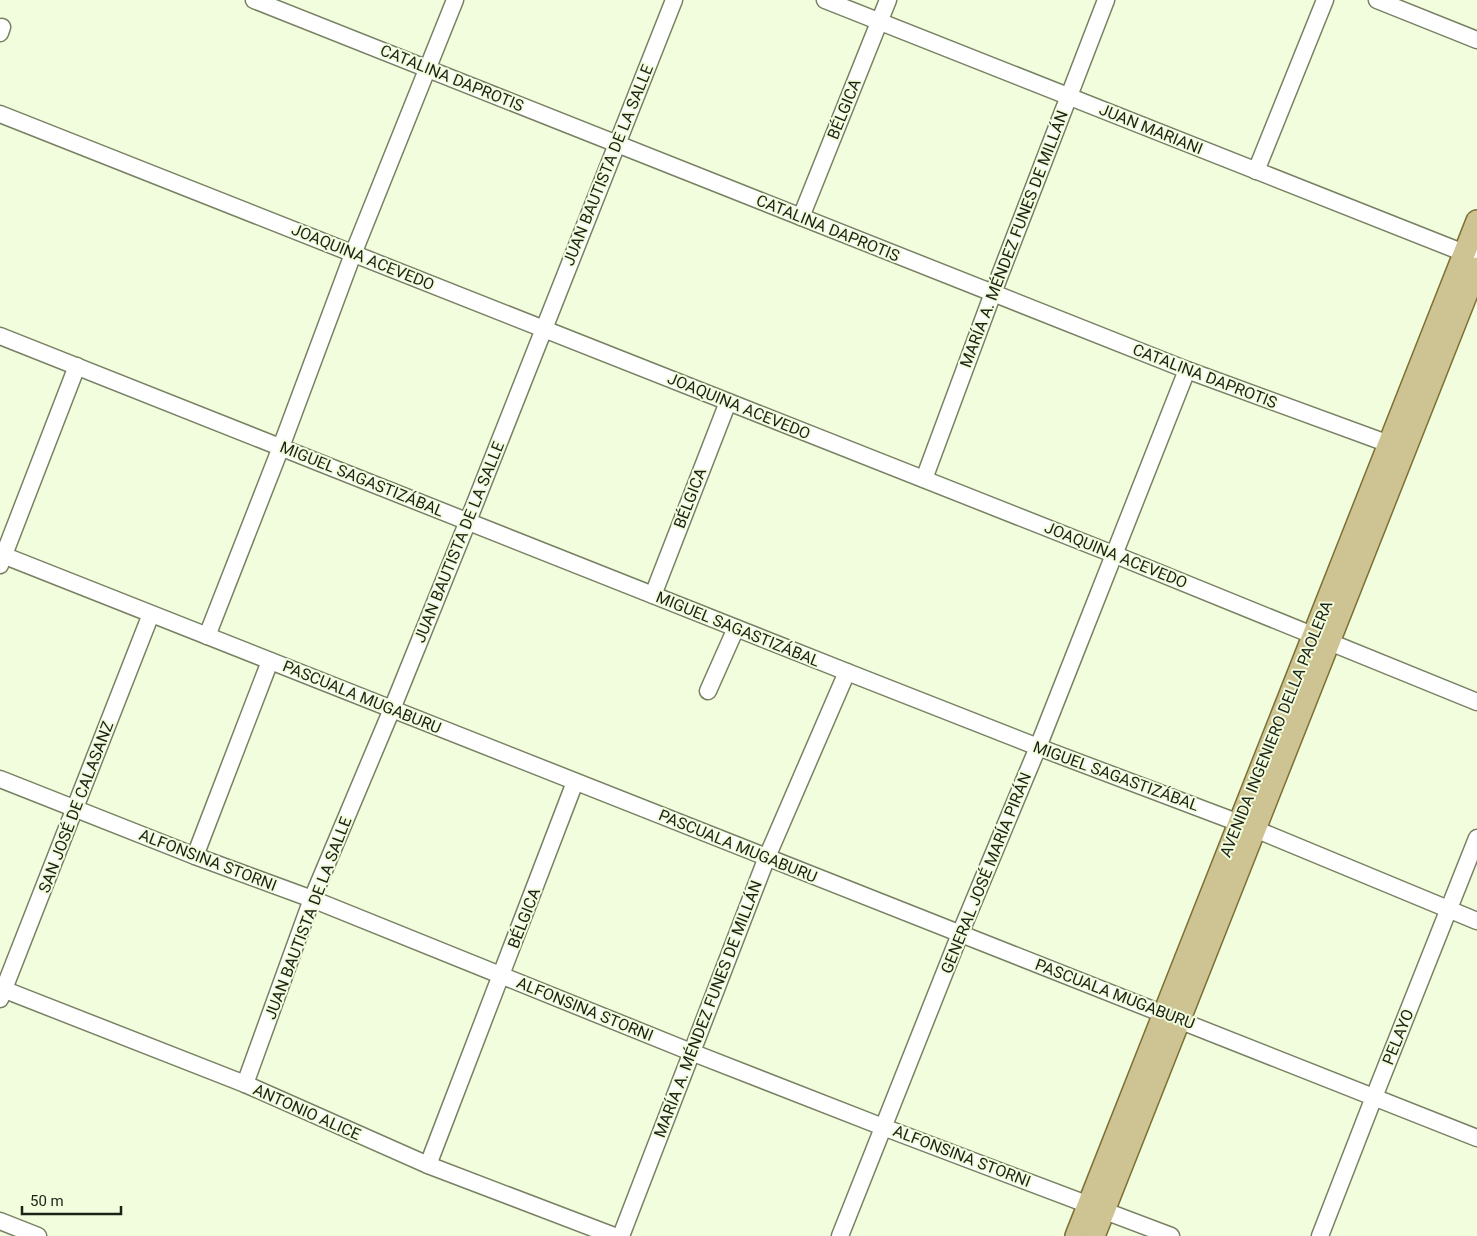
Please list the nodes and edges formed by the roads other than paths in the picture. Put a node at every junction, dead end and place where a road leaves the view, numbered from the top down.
1 (254, 0) edge
2 (454, 0) edge
3 (674, 0) edge
4 (824, 0) edge
5 (888, 0) edge
6 (1106, 0) edge
7 (1325, 0) edge
8 (1377, 0) edge
9 (879, 22) junction
10 (1477, 40) edge
11 (427, 68) junction
12 (1069, 97) junction
13 (0, 114) edge
14 (617, 144) junction
15 (1256, 171) junction
16 (801, 217) junction
17 (1477, 221) edge
18 (353, 254) junction
19 (1473, 259) edge
20 (993, 293) junction
21 (544, 329) junction
22 (0, 336) edge
23 (77, 366) junction
24 (1187, 370) junction
25 (728, 402) junction
26 (281, 447) junction
27 (1397, 447) junction
28 (924, 479) junction
29 (468, 521) junction
30 (1114, 554) junction
31 (1, 558) edge
32 (653, 595) junction
33 (151, 614) junction
34 (736, 628) junction
35 (207, 636) junction
36 (1321, 639) junction
37 (270, 661) junction
38 (846, 672) junction
39 (708, 691) dead end
40 (1477, 702) edge
41 (392, 709) junction
42 (1038, 747) junction
43 (0, 779) edge
44 (575, 782) junction
45 (75, 808) junction
46 (1247, 826) junction
47 (1477, 838) edge
48 (194, 856) junction
49 (767, 858) junction
50 (312, 899) junction
51 (1449, 910) junction
52 (1477, 921) edge
53 (960, 934) junction
54 (502, 975) junction
55 (1, 992) edge
56 (1172, 1016) junction
57 (692, 1052) junction
58 (245, 1084) junction
59 (1374, 1097) junction
60 (883, 1127) junction
61 (1477, 1138) edge
62 (428, 1165) junction
63 (1096, 1207) junction
64 (0, 1221) edge
65 (38, 1236) edge
66 (614, 1236) edge
67 (621, 1236) edge
68 (840, 1236) edge
69 (1076, 1236) edge
70 (1094, 1236) edge
71 (1171, 1236) edge
72 (1320, 1236) edge

1 - 11 street, CATALINA DAPROTIS
2 - 11 street
3 - 14 street, JUAN BAUTISTA DE LA SALLE
4 - 9 street, JUAN MARIANI
5 - 9 street, BÉLGICA
6 - 12 street, MARÍA A. MÉNDEZ FUNES DE MILLÁN
7 - 15 street
8 - 10 street
9 - 12 street, JUAN MARIANI
9 - 16 street, BÉLGICA
11 - 14 street, CATALINA DAPROTIS
11 - 18 street
12 - 15 street, JUAN MARIANI
12 - 20 street, MARÍA A. MÉNDEZ FUNES DE MILLÁN
13 - 18 street, JOAQUINA ACEVEDO
14 - 16 street, CATALINA DAPROTIS
14 - 21 street, JUAN BAUTISTA DE LA SALLE
15 - 19 street, JUAN MARIANI
16 - 20 street, CATALINA DAPROTIS
17 - 19 main road, AVENIDA INGENIERO DELLA PAOLERA
18 - 21 street, JOAQUINA ACEVEDO
18 - 26 street
19 - 27 main road, AVENIDA INGENIERO DELLA PAOLERA
20 - 24 street, CATALINA DAPROTIS
20 - 28 street, MARÍA A. MÉNDEZ FUNES DE MILLÁN
21 - 25 street, JOAQUINA ACEVEDO
21 - 29 street, JUAN BAUTISTA DE LA SALLE
22 - 23 street, MIGUEL SAGASTIZÁBAL
23 - 26 street, MIGUEL SAGASTIZÁBAL
23 - 31 street
24 - 27 street, CATALINA DAPROTIS
24 - 30 street, GENERAL JOSÉ MARÍA PIRÁN
25 - 28 street, JOAQUINA ACEVEDO
25 - 32 street, BÉLGICA
26 - 29 street, MIGUEL SAGASTIZÁBAL
26 - 35 street
27 - 36 main road, AVENIDA INGENIERO DELLA PAOLERA
28 - 30 street, JOAQUINA ACEVEDO
29 - 32 street, MIGUEL SAGASTIZÁBAL
29 - 41 street, JUAN BAUTISTA DE LA SALLE
30 - 36 street, JOAQUINA ACEVEDO
30 - 42 street, GENERAL JOSÉ MARÍA PIRÁN
31 - 33 street, PASCUALA MUGABURU
32 - 34 street, MIGUEL SAGASTIZÁBAL
33 - 35 street, PASCUALA MUGABURU
33 - 45 street, SAN JOSÉ DE CALASANZ
34 - 38 street, MIGUEL SAGASTIZÁBAL
34 - 39 street
35 - 37 street, PASCUALA MUGABURU
36 - 40 street, JOAQUINA ACEVEDO
36 - 46 main road, AVENIDA INGENIERO DELLA PAOLERA
37 - 41 street, PASCUALA MUGABURU
37 - 48 street
38 - 42 street, MIGUEL SAGASTIZÁBAL
38 - 49 street, MARÍA A. MÉNDEZ FUNES DE MILLÁN
41 - 44 street, PASCUALA MUGABURU
41 - 50 street, JUAN BAUTISTA DE LA SALLE
42 - 46 street, MIGUEL SAGASTIZÁBAL
42 - 53 street, GENERAL JOSÉ MARÍA PIRÁN
43 - 45 street, ALFONSINA STORNI
44 - 49 street, PASCUALA MUGABURU
44 - 54 street, BÉLGICA
45 - 48 street, ALFONSINA STORNI
45 - 55 street, SAN JOSÉ DE CALASANZ
46 - 51 street, MIGUEL SAGASTIZÁBAL
46 - 56 main road, AVENIDA INGENIERO DELLA PAOLERA
47 - 51 street, PELAYO
48 - 50 street, ALFONSINA STORNI
49 - 53 street, PASCUALA MUGABURU
49 - 57 street, MARÍA A. MÉNDEZ FUNES DE MILLÁN
50 - 54 street, ALFONSINA STORNI
50 - 58 street, JUAN BAUTISTA DE LA SALLE
51 - 52 street, MIGUEL SAGASTIZÁBAL
51 - 59 street, PELAYO
53 - 56 street, PASCUALA MUGABURU
53 - 60 street, GENERAL JOSÉ MARÍA PIRÁN
54 - 57 street, ALFONSINA STORNI
54 - 62 street, BÉLGICA
55 - 58 street, ANTONIO ALICE
56 - 59 street, PASCUALA MUGABURU
56 - 63 main road, AVENIDA INGENIERO DELLA PAOLERA
57 - 60 street, ALFONSINA STORNI
57 - 67 street, MARÍA A. MÉNDEZ FUNES DE MILLÁN
58 - 62 street, ANTONIO ALICE
59 - 61 street, PASCUALA MUGABURU
59 - 72 street, PELAYO
60 - 63 street, ALFONSINA STORNI
60 - 68 street, GENERAL JOSÉ MARÍA PIRÁN
62 - 66 street, ANTONIO ALICE
63 - 69 main road, AVENIDA INGENIERO DELLA PAOLERA
63 - 70 main road, AVENIDA INGENIERO DELLA PAOLERA
63 - 71 street, ALFONSINA STORNI
64 - 65 street

